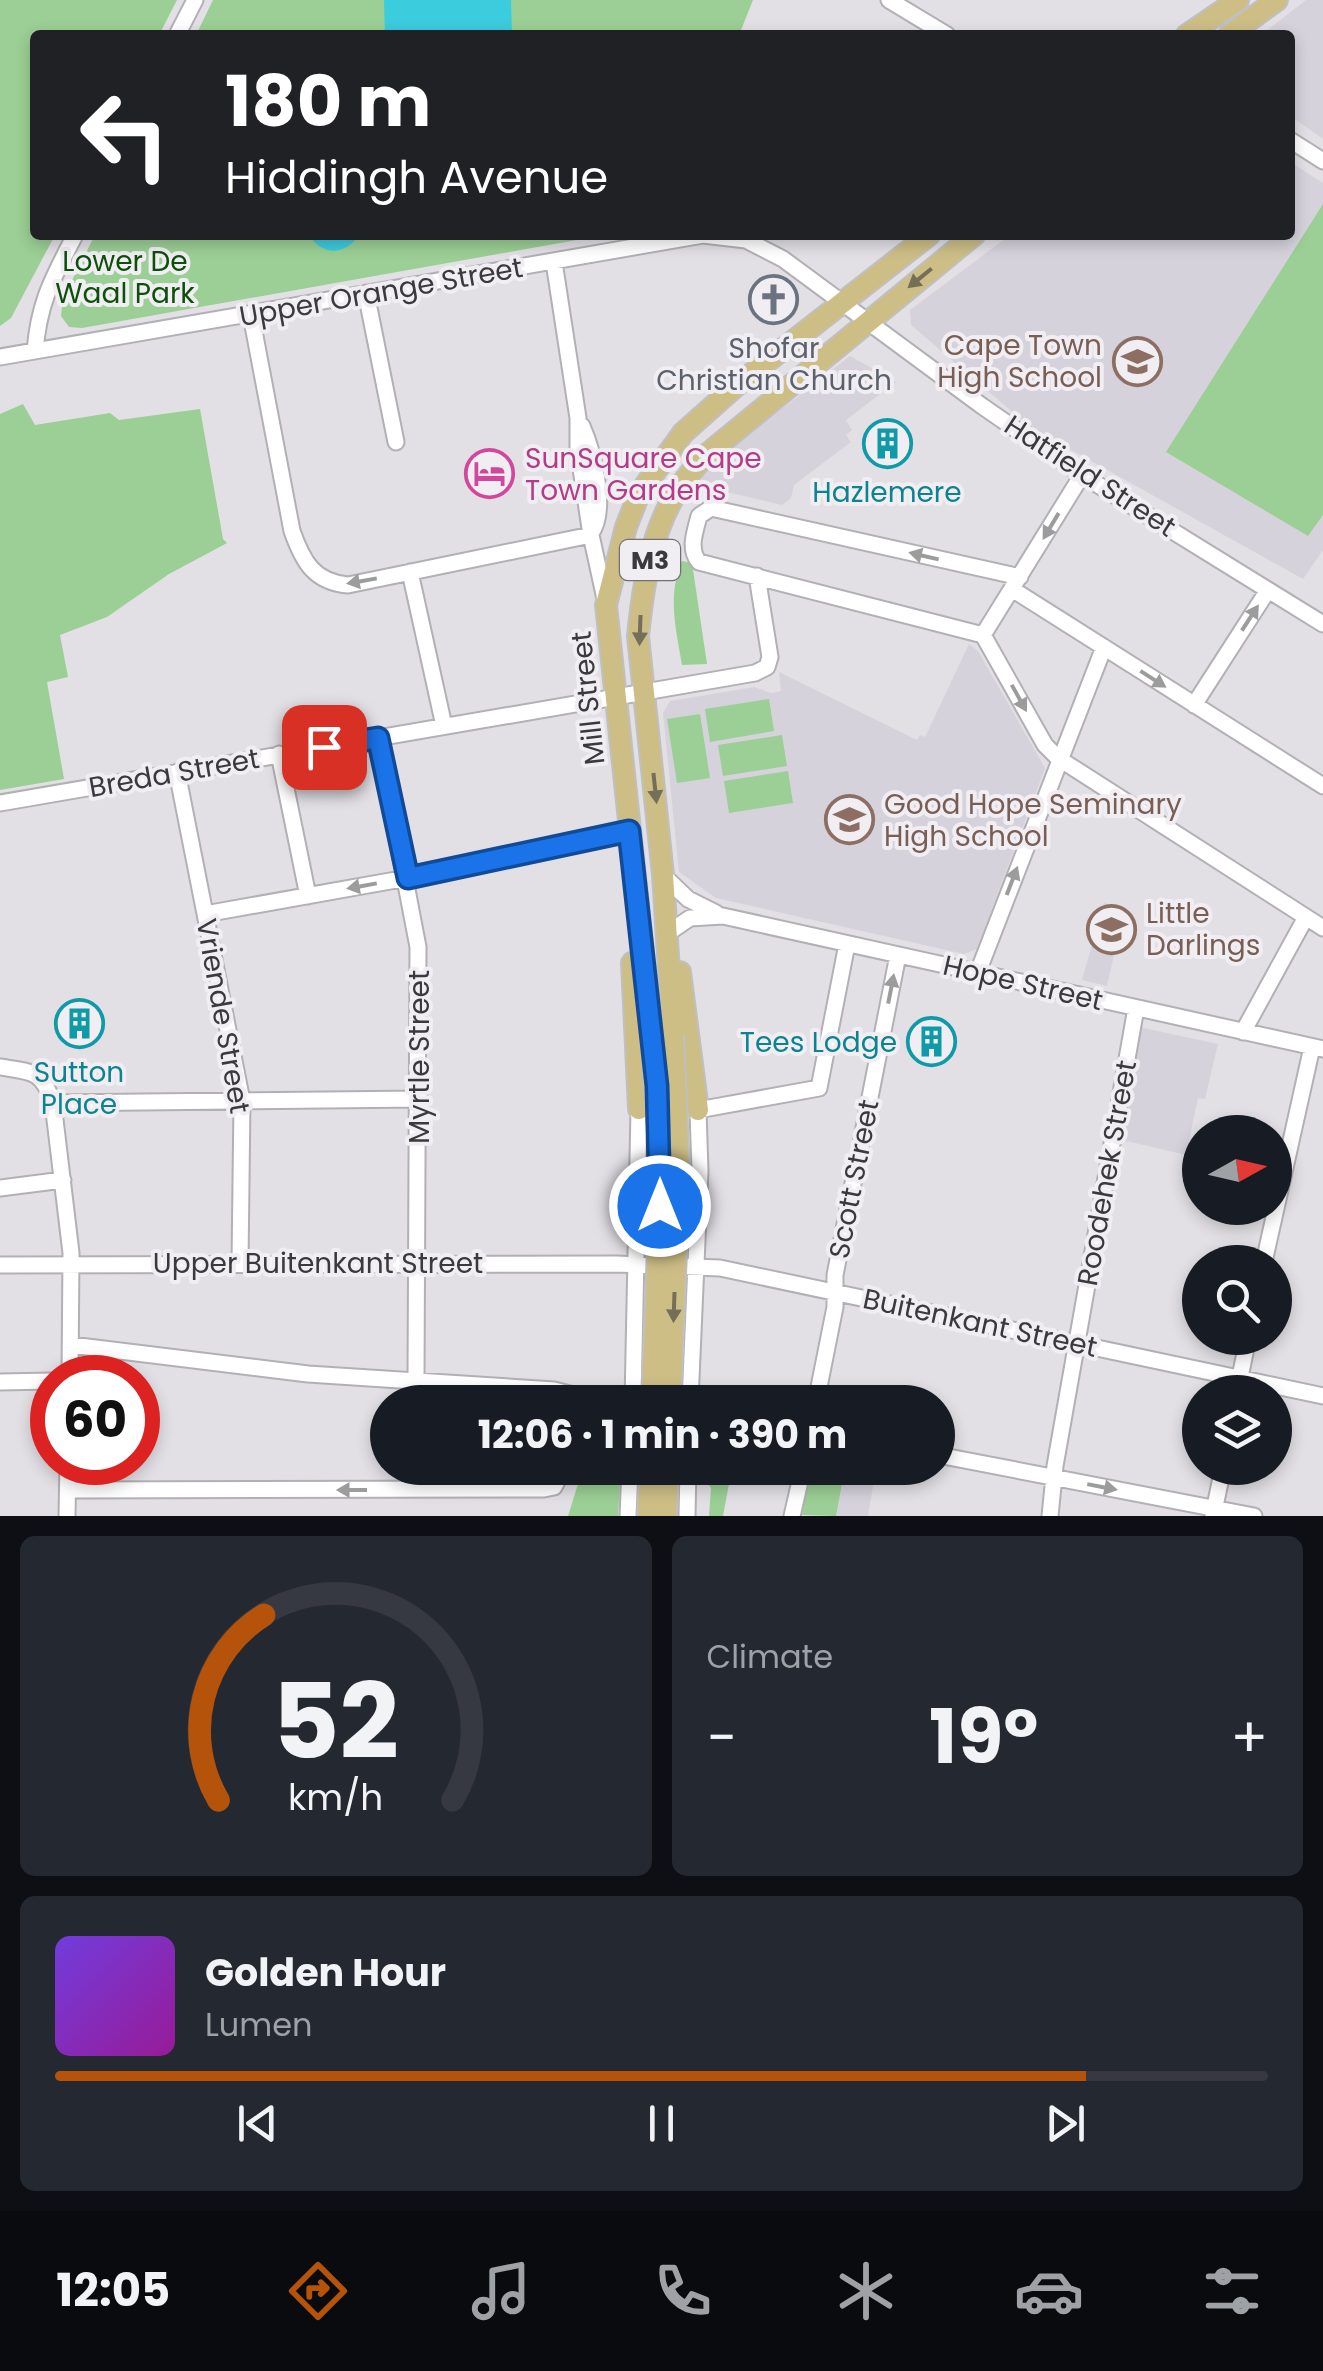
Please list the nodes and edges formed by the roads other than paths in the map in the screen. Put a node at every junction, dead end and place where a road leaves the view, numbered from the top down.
1 (195, 0) edge
2 (889, 0) edge
3 (1238, 0) edge
4 (1277, 0) edge
5 (920, 28) edge
6 (180, 30) edge
7 (1194, 30) edge
8 (1235, 30) edge
9 (1295, 143) edge
10 (1323, 162) edge
11 (72, 240) edge
12 (675, 240) edge
13 (746, 240) edge
14 (923, 240) edge
15 (968, 240) edge
16 (554, 262) junction
17 (366, 293) junction
18 (841, 303) junction
19 (251, 315) junction
20 (866, 321) junction
21 (36, 351) junction
22 (0, 357) edge
23 (396, 442) dead end
24 (1082, 475) junction
25 (591, 534) junction
26 (410, 572) junction
27 (757, 576) junction
28 (1016, 583) junction
29 (1268, 590) junction
30 (606, 605) junction
31 (1323, 624) edge
32 (983, 635) junction
33 (1104, 647) junction
34 (644, 691) junction
35 (617, 696) junction
36 (1194, 705) junction
37 (444, 726) junction
38 (378, 738) junction
39 (279, 754) junction
40 (1058, 758) junction
41 (177, 772) junction
42 (1323, 786) edge
43 (0, 803) edge
44 (629, 831) junction
45 (632, 856) junction
46 (663, 875) junction
47 (408, 878) junction
48 (308, 896) junction
49 (205, 914) junction
50 (723, 916) junction
51 (1306, 918) junction
52 (1323, 928) edge
53 (668, 938) junction
54 (847, 944) junction
55 (898, 955) junction
56 (978, 972) junction
57 (1136, 1008) junction
58 (1243, 1032) junction
59 (663, 1036) junction
60 (1317, 1048) edge
61 (0, 1067) edge
62 (420, 1100) junction
63 (242, 1101) junction
64 (53, 1103) junction
65 (639, 1109) joint
66 (698, 1110) junction
67 (63, 1180) junction
68 (0, 1188) edge
69 (1268, 1245) edge
70 (70, 1264) junction
71 (240, 1264) junction
72 (418, 1264) junction
73 (0, 1265) edge
74 (636, 1265) junction
75 (696, 1267) junction
76 (834, 1292) junction
77 (1077, 1344) junction
78 (72, 1345) junction
79 (71, 1355) edge
80 (1199, 1375) edge
81 (416, 1380) junction
82 (30, 1381) edge
83 (0, 1382) edge
84 (485, 1385) edge
85 (633, 1385) edge
86 (653, 1385) edge
87 (671, 1385) edge
88 (691, 1385) edge
89 (819, 1385) edge
90 (1292, 1392) edge
91 (1323, 1396) edge
92 (955, 1458) edge
93 (1055, 1478) junction
94 (68, 1485) edge
95 (555, 1485) edge
96 (629, 1485) edge
97 (649, 1485) edge
98 (667, 1485) edge
99 (688, 1485) edge
100 (799, 1485) edge
101 (1220, 1485) edge
102 (68, 1490) junction
103 (1214, 1512) edge
104 (67, 1516) edge
105 (628, 1516) edge
106 (648, 1516) edge
107 (666, 1516) edge
108 (687, 1516) edge
109 (792, 1516) edge
110 (1050, 1516) edge
111 (1254, 1516) edge

1 - 6 street
2 - 5 street
3 - 7 main road
4 - 8 main road
9 - 10 street
11 - 21 street
12 - 16 street, Upper Orange Street
13 - 18 street, Upper Orange Street
14 - 18 main road, M3
15 -> 20 main road, M3
16 - 17 street, Upper Orange Street
16 - 25 street, Mill Street
17 - 19 street, Upper Orange Street
17 - 23 street
18 - 20 street, Hatfield Street
18 - 30 main road, M3
19 - 21 street, Upper Orange Street
26 -> 19 street
20 - 24 street, Hatfield Street
20 -> 34 main road, M3
21 - 22 street, Upper Orange Street
24 -> 28 street
24 - 29 street, Hatfield Street
25 - 26 street
25 - 30 street, Mill Street
26 - 37 street
28 -> 27 street
27 - 32 street
27 - 34 street, Breda Street
28 - 32 street
28 - 33 street
29 - 31 street, Hatfield Street
36 -> 29 street
30 - 35 main road, Mill Street / M3
32 -> 40 street
33 -> 36 street
33 - 40 street
34 - 35 street, Breda Street
34 -> 46 main road, Mill Street / M3
35 - 37 street, Breda Street
35 - 44 main road, Mill Street / M3
36 - 42 street
37 - 38 street, Breda Street
38 - 39 street, Breda Street
38 - 47 street, Myrtle Street
39 - 41 street, Breda Street
39 - 48 street
40 - 51 street
56 -> 40 street
41 - 43 street, Breda Street
41 - 49 street, Vriende Street
44 - 45 main road, Mill Street / M3
44 - 47 street
45 - 59 main road, M3
45 - 65 main road
46 - 50 street, Hope Street
46 - 53 main road, Mill Street / M3
47 -> 48 street
47 - 62 street, Myrtle Street
48 - 49 street
49 - 63 street, Vriende Street
50 - 53 street, Hope Street
50 - 54 street, Hope Street
51 - 52 street
51 - 58 street
53 - 59 main road, M3
53 - 66 main road
54 - 55 street, Hope Street
54 - 66 street
55 - 56 street, Hope Street
76 -> 55 street, Scott Street
56 - 57 street, Hope Street
57 - 58 street, Hope Street
57 - 77 street, Roodehek Street
58 - 60 street, Hope Street
59 - 86 main road, M3, bridge
59 -> 87 main road, M3, bridge
60 - 69 street
61 - 64 street
62 - 63 street
62 - 72 street, Myrtle Street
63 - 64 street
63 - 71 street, Vriende Street
64 - 67 street
65 - 74 street
66 - 75 street
67 - 68 street
67 - 70 street
70 - 71 street, Upper Buitenkant Street
70 - 73 street, Upper Buitenkant Street
70 - 78 street
71 - 72 street, Upper Buitenkant Street
72 - 74 street, Upper Buitenkant Street
72 - 81 street, Myrtle Street
74 - 75 street, Buitenkant Street
74 - 85 street
75 - 76 street, Buitenkant Street
75 - 88 street
76 - 77 street, Buitenkant Street
76 - 89 street, Scott Street
77 - 80 street, Buitenkant Street
77 - 93 street, Roodehek Street
78 - 79 street
78 - 81 street
81 - 84 street
82 - 83 street
90 - 91 street, Buitenkant Street
92 - 93 street
93 -> 103 street
93 - 110 street, Roodehek Street
94 - 102 street
95 -> 102 street
96 - 105 street
97 - 106 main road
98 - 107 main road
99 - 108 street
100 - 109 street
101 - 103 street
102 - 104 street
103 - 111 street

